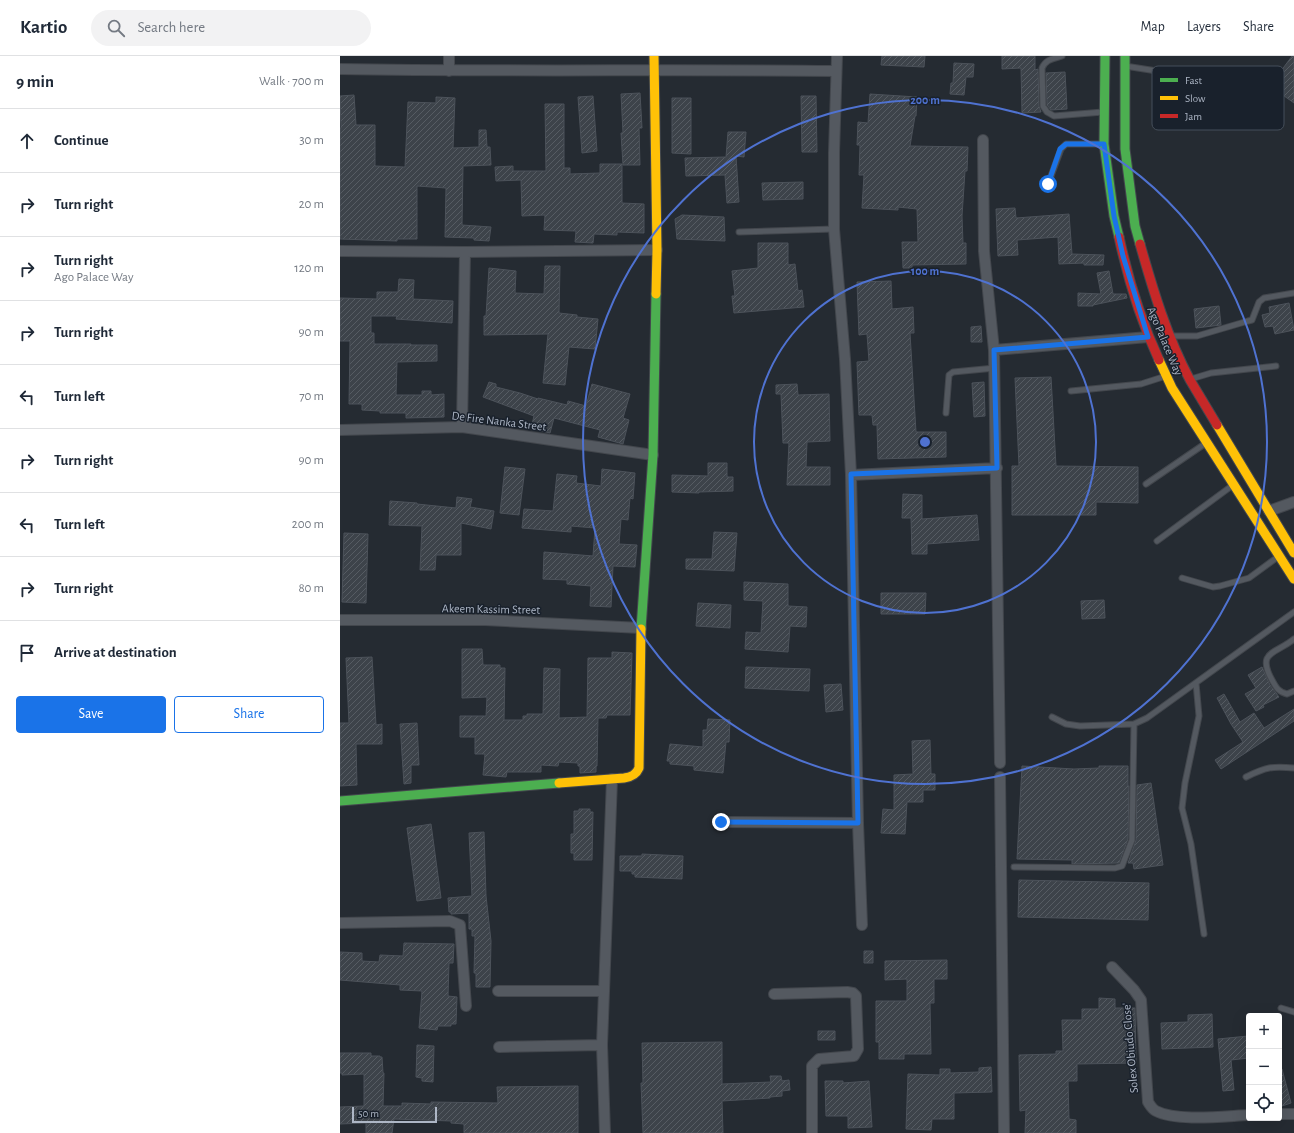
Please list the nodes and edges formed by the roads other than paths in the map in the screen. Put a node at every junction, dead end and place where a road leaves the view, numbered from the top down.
1 (449, 56) edge
2 (654, 56) edge
3 (837, 56) edge
4 (1062, 56) edge
5 (1105, 56) edge
6 (1125, 56) edge
7 (1124, 66) junction
8 (340, 69) edge
9 (654, 69) junction
10 (1152, 70) edge
11 (449, 71) junction
12 (836, 71) junction
13 (1103, 112) junction
14 (983, 140) dead end
15 (1104, 144) junction
16 (1048, 184) dead end
17 (834, 229) junction
18 (739, 232) dead end
19 (657, 250) junction
20 (340, 251) edge
21 (465, 252) junction
22 (1294, 293) edge
23 (1170, 336) junction
24 (1148, 337) junction
25 (994, 350) junction
26 (1276, 366) dead end
27 (994, 368) junction
28 (1167, 376) junction
29 (1190, 379) junction
30 (1070, 391) dead end
31 (946, 412) dead end
32 (462, 427) junction
33 (340, 430) edge
34 (1207, 442) junction
35 (653, 455) junction
36 (997, 468) junction
37 (851, 474) junction
38 (1146, 484) dead end
39 (1234, 484) junction
40 (1294, 502) edge
41 (1269, 511) junction
42 (1157, 541) dead end
43 (1294, 553) edge
44 (1280, 556) junction
45 (1182, 578) dead end
46 (1294, 579) edge
47 (1294, 612) edge
48 (340, 620) edge
49 (641, 628) junction
50 (1293, 641) edge
51 (1196, 683) junction
52 (1294, 691) edge
53 (1052, 717) dead end
54 (1134, 724) junction
55 (1000, 763) dead end
56 (1294, 768) edge
57 (1000, 777) dead end
58 (1246, 777) dead end
59 (612, 780) junction
60 (340, 801) edge
61 (721, 822) dead end
62 (858, 823) junction
63 (1014, 867) dead end
64 (340, 923) edge
65 (862, 925) dead end
66 (1204, 934) dead end
67 (1112, 967) dead end
68 (498, 991) dead end
69 (604, 991) junction
70 (774, 994) dead end
71 (466, 1006) dead end
72 (1281, 1008) dead end
73 (1294, 1012) edge
74 (602, 1045) junction
75 (499, 1047) dead end
76 (1282, 1114) edge
77 (1294, 1114) edge
78 (1246, 1115) edge
79 (605, 1133) edge
80 (812, 1133) edge
81 (1004, 1133) edge

1 - 11 street
2 - 9 main road
3 - 12 street
4 - 13 lane
5 - 13 main road, Ago Palace Way
6 - 7 main road, Ago Palace Way
7 - 10 lane
7 - 23 main road, Ago Palace Way
8 - 11 street
9 - 11 street
9 - 12 street
9 - 19 main road
12 - 17 street
13 - 15 main road, Ago Palace Way
14 - 25 street
15 - 16 lane
15 - 24 main road, Ago Palace Way
17 - 18 lane
17 - 37 street
19 - 21 street
19 - 35 main road
20 - 21 street
21 - 32 street
22 - 23 lane
23 - 29 main road, Ago Palace Way
24 - 25 street
24 - 28 main road, Ago Palace Way
25 - 27 street
26 - 29 lane
27 - 31 lane
27 - 36 street
28 - 30 lane
28 - 34 main road, Ago Palace Way
29 - 41 main road, Ago Palace Way
32 - 33 street, De Fire Nanka Street
32 - 35 street, De Fire Nanka Street
34 - 38 lane
34 - 39 main road, Ago Palace Way
35 - 49 main road
36 - 37 street
36 - 55 street
37 - 62 street
39 - 42 lane
39 - 44 main road, Ago Palace Way
40 - 41 street
41 - 43 main road, Ago Palace Way
44 - 45 lane
44 - 46 main road, Ago Palace Way
47 - 51 lane
48 - 49 street, Akeem Kassim Street
49 - 59 main road
50 - 52 lane
51 - 54 lane
51 - 66 lane
53 - 54 lane
54 - 63 lane
56 - 58 lane
57 - 81 street
59 - 60 main road
59 - 69 street
61 - 62 street
62 - 65 street
64 - 71 street
67 - 78 street, Solex Obiudo Close'
68 - 69 street
69 - 74 street
70 - 80 street
72 - 73 lane
74 - 75 street
74 - 79 street
76 - 77 street

